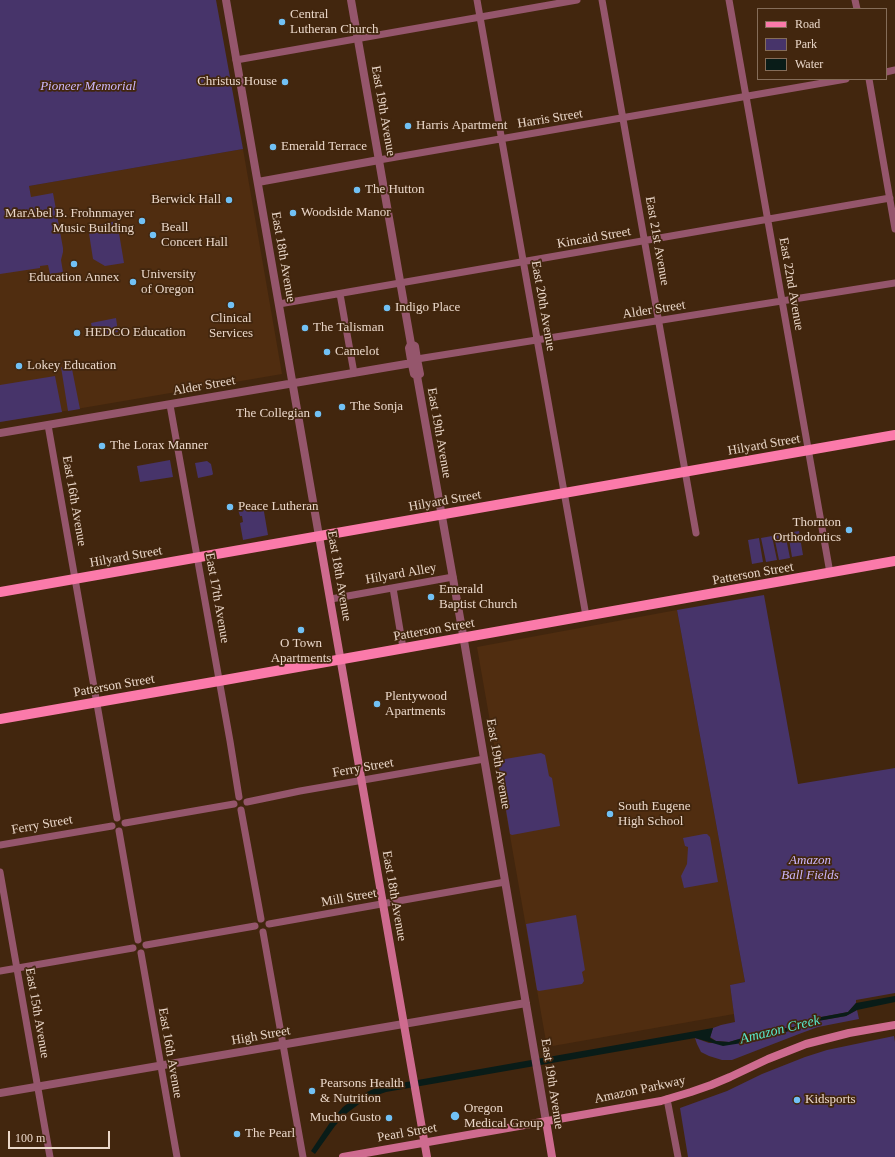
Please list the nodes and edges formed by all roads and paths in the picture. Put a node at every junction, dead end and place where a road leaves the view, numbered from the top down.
1 (226, 0) edge
2 (352, 0) edge
3 (477, 0) edge
4 (577, 0) edge
5 (602, 0) edge
6 (729, 0) edge
7 (480, 17) junction
8 (358, 39) junction
9 (236, 60) junction
10 (840, 80) edge
11 (869, 80) edge
12 (746, 96) junction
13 (624, 118) junction
14 (501, 139) junction
15 (379, 160) junction
16 (258, 182) junction
17 (890, 198) junction
18 (767, 219) junction
19 (895, 228) edge
20 (645, 241) junction
21 (523, 263) junction
22 (895, 283) edge
23 (401, 284) junction
24 (340, 294) junction
25 (782, 301) junction
26 (279, 304) junction
27 (659, 321) junction
28 (537, 340) junction
29 (414, 361) junction
30 (354, 373) junction
31 (293, 383) junction
32 (170, 404) junction
33 (48, 425) junction
34 (0, 434) edge
35 (895, 435) edge
36 (808, 451) junction
37 (686, 472) junction
38 (564, 494) junction
39 (441, 515) junction
40 (696, 533) dead end
41 (320, 536) junction
42 (198, 558) junction
43 (895, 561) edge
44 (830, 573) junction
45 (453, 577) junction
46 (75, 579) junction
47 (393, 588) junction
48 (0, 592) edge
49 (330, 599) junction
50 (586, 616) junction
51 (463, 638) junction
52 (403, 648) junction
53 (341, 659) junction
54 (219, 681) junction
55 (96, 702) junction
56 (0, 719) edge
57 (484, 759) junction
58 (362, 780) junction
59 (239, 797) junction
60 (247, 802) junction
61 (234, 804) junction
62 (242, 810) junction
63 (117, 818) junction
64 (125, 823) junction
65 (112, 826) junction
66 (119, 831) junction
67 (0, 845) edge
68 (0, 872) edge
69 (506, 882) junction
70 (384, 904) junction
71 (261, 919) junction
72 (268, 924) junction
73 (255, 926) junction
74 (263, 932) junction
75 (138, 940) junction
76 (146, 945) junction
77 (133, 948) junction
78 (141, 953) junction
79 (16, 968) junction
80 (0, 971) edge
81 (526, 1003) junction
82 (404, 1024) junction
83 (895, 1025) edge
84 (283, 1044) junction
85 (160, 1066) junction
86 (38, 1087) junction
87 (0, 1093) edge
88 (667, 1099) junction
89 (546, 1121) junction
90 (425, 1142) junction
91 (50, 1157) edge
92 (176, 1157) edge
93 (303, 1157) edge
94 (343, 1157) edge
95 (428, 1157) edge
96 (552, 1157) edge
97 (678, 1157) edge

1 - 9 street, East 18th Avenue
2 - 8 street, East 19th Avenue
3 - 7 street, East 20th Avenue
4 - 7 street
5 - 13 street, East 21st Avenue
6 - 12 street, East 22nd Avenue
7 - 8 street
7 - 14 street, East 20th Avenue
8 - 9 street
8 - 15 street, East 19th Avenue
9 - 16 street, East 18th Avenue
10 - 12 street, Harris Street
11 - 17 street
12 - 13 street, Harris Street
12 - 18 street, East 22nd Avenue
13 - 14 street, Harris Street
13 - 20 street, East 21st Avenue
14 - 15 street, Harris Street
14 - 21 street, East 20th Avenue
15 - 16 street, Harris Street
15 - 23 street, East 19th Avenue
16 - 26 street, East 18th Avenue
17 - 18 street, Kincaid Street
17 - 19 street
18 - 20 street, Kincaid Street
18 - 25 street, East 22nd Avenue
20 - 21 street, Kincaid Street
20 - 27 street, East 21st Avenue
21 - 23 street, Kincaid Street
21 - 28 street, East 20th Avenue
22 - 25 street, Alder Street
23 - 24 street, Kincaid Street
23 - 29 street, East 19th Avenue
24 - 26 street, Kincaid Street
24 - 30 street
25 - 27 street, Alder Street
25 - 36 street, East 22nd Avenue
26 - 31 street, East 18th Avenue
27 - 28 street, Alder Street
27 - 37 street, East 21st Avenue
28 - 29 street, Alder Street
28 - 38 street, East 20th Avenue
29 - 30 street, Alder Street
29 - 39 street, East 19th Avenue
30 - 31 street, Alder Street
31 - 32 street, Alder Street
31 - 41 street, East 18th Avenue
32 - 33 street, Alder Street
32 - 42 street, East 17th Avenue
33 - 34 street, Alder Street
33 - 46 street, East 16th Avenue
35 - 36 main road, Hilyard Street
36 - 37 main road, Hilyard Street
36 - 44 street, East 22nd Avenue
37 - 38 main road, Hilyard Street
37 - 40 street, East 21st Avenue
38 - 39 main road, Hilyard Street
38 - 50 street, East 20th Avenue
39 - 41 main road, Hilyard Street
39 - 45 street, East 19th Avenue
41 - 42 main road, Hilyard Street
41 - 49 main road, East 18th Avenue
42 - 46 main road, Hilyard Street
42 - 54 street, East 17th Avenue
43 - 44 main road, Patterson Street
44 - 50 main road, Patterson Street
45 - 47 street, Hilyard Alley
45 - 51 street, East 19th Avenue
46 - 48 main road, Hilyard Street
46 - 55 street, East 16th Avenue
47 - 49 street, Hilyard Alley
47 - 52 street
49 - 53 main road, East 18th Avenue
50 - 51 main road, Patterson Street
51 - 52 main road, Patterson Street
51 - 57 street, East 19th Avenue
52 - 53 main road, Patterson Street
53 - 54 main road, Patterson Street
53 - 58 main road, East 18th Avenue
54 - 55 main road, Patterson Street
54 - 59 street, East 17th Avenue
55 - 56 main road, Patterson Street
55 - 63 street, East 16th Avenue
57 - 58 street, Ferry Street
57 - 69 street, East 19th Avenue
58 - 60 street, Ferry Street
58 - 70 main road, East 18th Avenue
59 - 60 street
59 - 61 street
60 - 62 street
61 - 62 street
61 - 64 street
62 - 71 street
63 - 64 street
63 - 65 street
64 - 66 street
65 - 66 street
65 - 67 street, Ferry Street
66 - 75 street
68 - 79 street, East 15th Avenue
69 - 70 street, Mill Street
69 - 81 street, East 19th Avenue
70 - 72 street, Mill Street
70 - 82 main road, East 18th Avenue
71 - 72 street
71 - 73 street
72 - 74 street
73 - 74 street
73 - 76 street
74 - 84 street
75 - 76 street
75 - 77 street
76 - 78 street
77 - 78 street
77 - 79 street
78 - 85 street, East 16th Avenue
79 - 80 street
79 - 86 street, East 15th Avenue
81 - 82 street, High Street
81 - 89 street, East 19th Avenue
82 - 84 street, High Street
82 - 90 main road, East 18th Avenue
83 - 88 main road, Amazon Parkway
84 - 85 street, High Street
84 - 93 street
85 - 86 street, High Street
85 - 92 street, East 16th Avenue
86 - 87 street, High Street
86 - 91 street, East 15th Avenue
88 - 89 main road, Amazon Parkway
88 - 97 street
89 - 90 main road, Pearl Street
89 - 96 main road, East 19th Avenue
90 - 94 main road, Pearl Street
90 - 95 main road, East 18th Avenue

